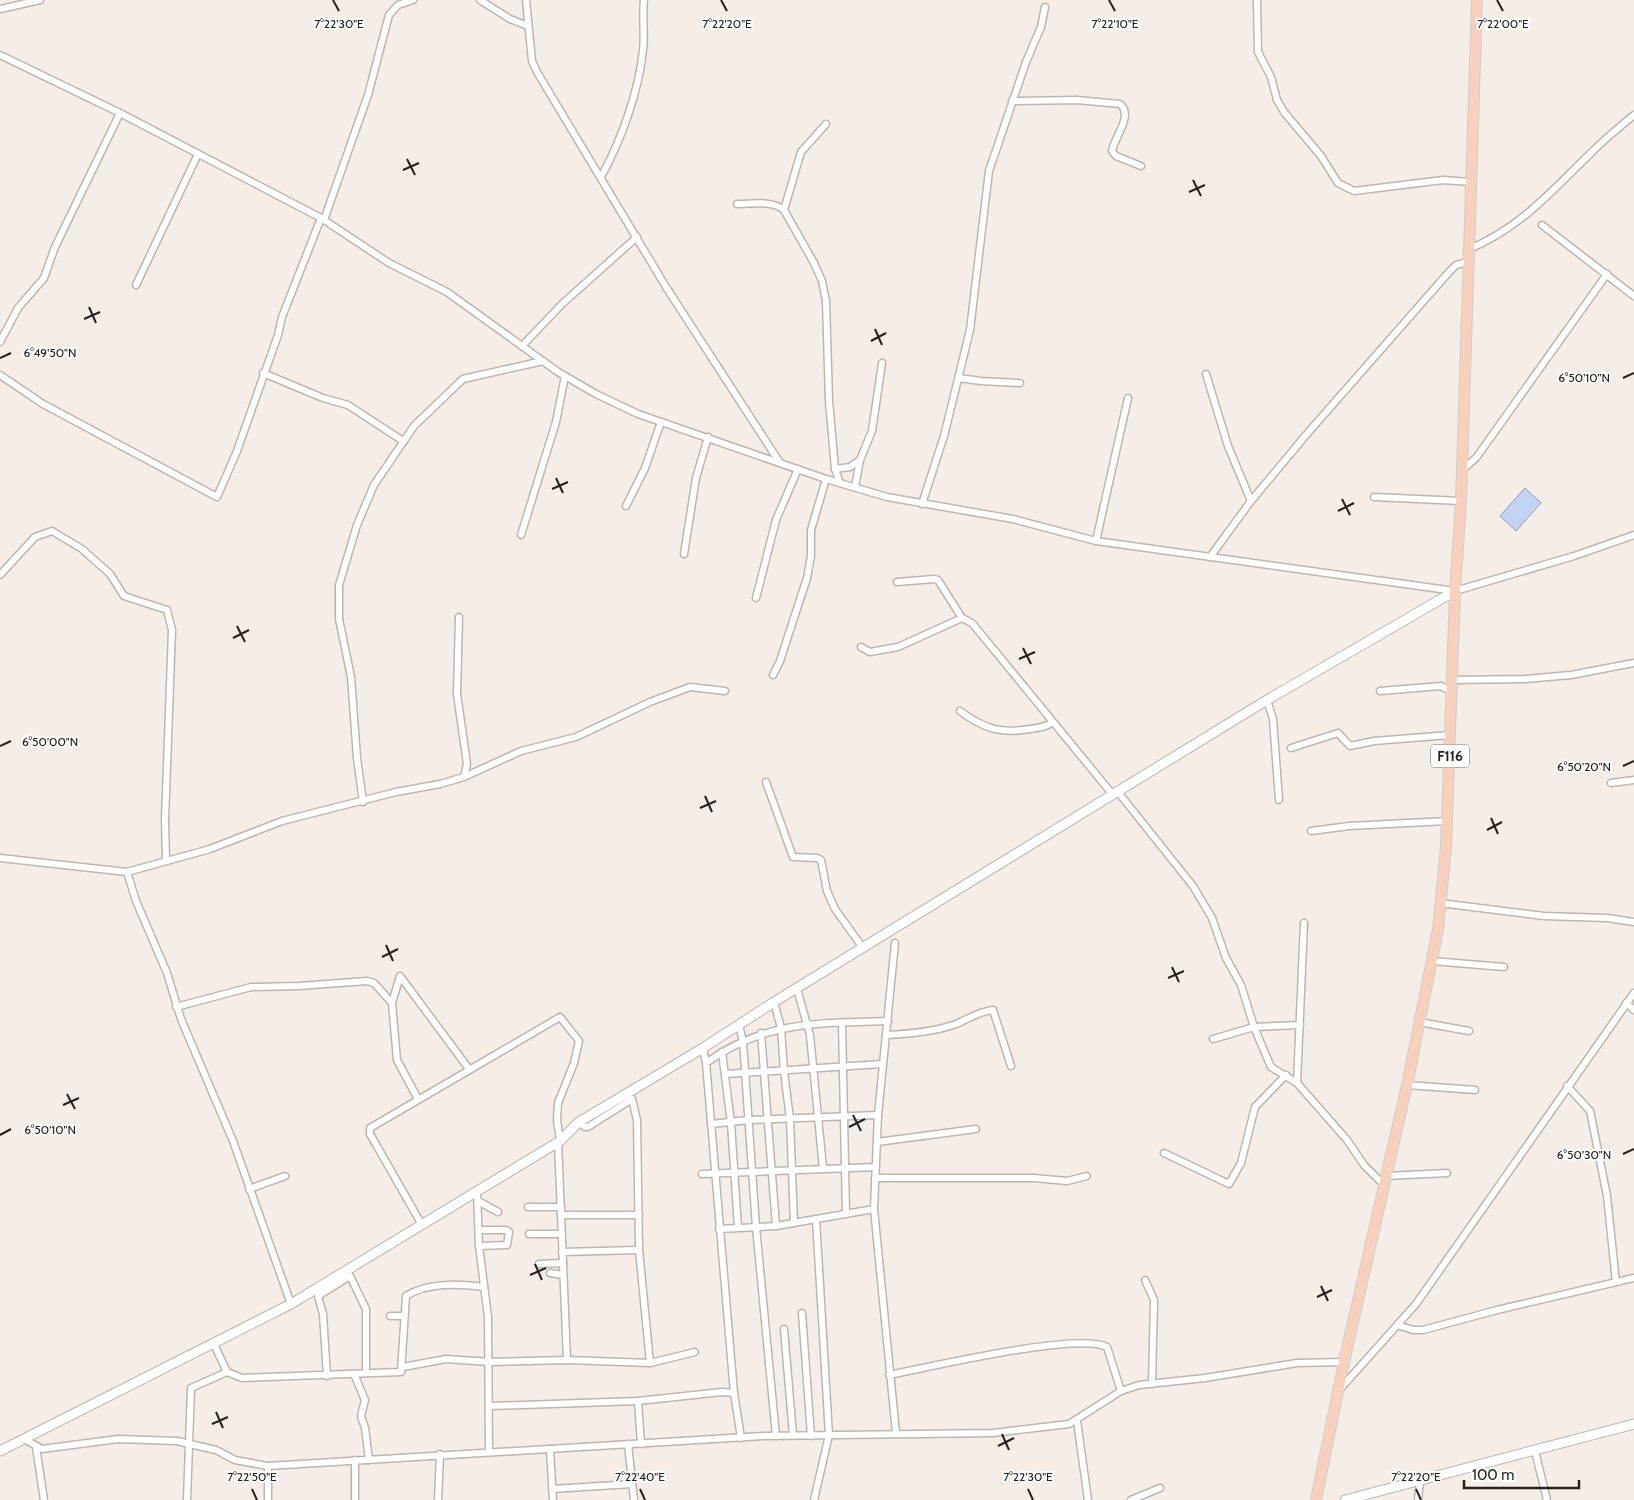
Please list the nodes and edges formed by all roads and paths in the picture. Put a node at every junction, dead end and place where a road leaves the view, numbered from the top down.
1 (40, 0) edge
2 (413, 0) edge
3 (480, 0) edge
4 (526, 0) edge
5 (644, 0) edge
6 (1257, 0) edge
7 (1477, 0) edge
8 (1045, 7) dead end
9 (0, 9) edge
10 (528, 26) junction
11 (0, 55) edge
12 (1012, 101) junction
13 (120, 113) junction
14 (1634, 115) edge
15 (826, 124) dead end
16 (198, 154) junction
17 (1141, 166) dead end
18 (601, 177) junction
19 (1470, 182) junction
20 (737, 204) dead end
21 (784, 210) junction
22 (322, 219) junction
23 (1542, 225) dead end
24 (637, 237) junction
25 (1467, 250) junction
26 (1468, 262) junction
27 (1607, 274) junction
28 (136, 285) dead end
29 (1634, 296) edge
30 (0, 342) edge
31 (522, 346) junction
32 (543, 361) junction
33 (882, 363) dead end
34 (263, 372) junction
35 (1206, 374) dead end
36 (0, 375) edge
37 (565, 376) junction
38 (960, 378) junction
39 (1020, 383) dead end
40 (1128, 398) dead end
41 (661, 422) junction
42 (708, 437) junction
43 (403, 441) junction
44 (860, 460) junction
45 (780, 463) junction
46 (798, 469) junction
47 (835, 469) junction
48 (1462, 470) junction
49 (826, 479) junction
50 (840, 483) junction
51 (855, 487) junction
52 (1374, 497) dead end
53 (1251, 501) junction
54 (1461, 501) junction
55 (922, 504) junction
56 (626, 506) dead end
57 (521, 535) dead end
58 (1634, 535) edge
59 (1096, 541) junction
60 (684, 554) dead end
61 (1210, 557) junction
62 (0, 575) edge
63 (897, 582) dead end
64 (1455, 592) junction
65 (756, 598) dead end
66 (459, 617) dead end
67 (962, 618) junction
68 (862, 647) dead end
69 (1634, 664) edge
70 (772, 676) dead end
71 (1453, 680) junction
72 (725, 691) dead end
73 (1380, 692) dead end
74 (1452, 692) junction
75 (1267, 700) junction
76 (960, 711) dead end
77 (1052, 722) junction
78 (1450, 735) junction
79 (1291, 748) dead end
80 (464, 777) junction
81 (1634, 780) edge
82 (766, 782) dead end
83 (1611, 783) dead end
84 (1115, 793) junction
85 (1279, 800) dead end
86 (363, 802) junction
87 (1447, 820) junction
88 (1311, 831) dead end
89 (0, 858) edge
90 (166, 860) junction
91 (127, 872) junction
92 (1440, 903) junction
93 (1634, 922) edge
94 (1304, 923) dead end
95 (895, 943) dead end
96 (863, 948) junction
97 (1432, 961) junction
98 (1504, 967) dead end
99 (797, 989) junction
100 (1634, 992) edge
101 (774, 1002) junction
102 (392, 1003) junction
103 (1626, 1003) junction
104 (176, 1007) junction
105 (1634, 1010) edge
106 (888, 1021) junction
107 (842, 1022) junction
108 (1419, 1022) junction
109 (739, 1025) junction
110 (1300, 1025) junction
111 (808, 1026) junction
112 (1254, 1027) junction
113 (782, 1028) junction
114 (1469, 1031) dead end
115 (761, 1033) junction
116 (886, 1035) junction
117 (1213, 1039) dead end
118 (743, 1042) junction
119 (703, 1048) junction
120 (722, 1052) junction
121 (706, 1064) junction
122 (882, 1064) junction
123 (844, 1065) junction
124 (1011, 1066) dead end
125 (814, 1068) junction
126 (469, 1069) junction
127 (764, 1070) junction
128 (784, 1071) junction
129 (746, 1072) junction
130 (726, 1074) junction
131 (1286, 1075) junction
132 (1297, 1082) junction
133 (1407, 1085) junction
134 (1567, 1086) junction
135 (1475, 1090) dead end
136 (418, 1099) junction
137 (844, 1115) junction
138 (878, 1115) junction
139 (818, 1117) junction
140 (790, 1119) junction
141 (749, 1120) junction
142 (770, 1120) junction
143 (579, 1122) junction
144 (731, 1123) junction
145 (711, 1124) junction
146 (976, 1129) dead end
147 (559, 1141) junction
148 (877, 1142) junction
149 (1164, 1153) dead end
150 (876, 1167) junction
151 (823, 1168) junction
152 (846, 1168) junction
153 (772, 1171) junction
154 (793, 1171) junction
155 (754, 1172) junction
156 (734, 1173) junction
157 (1447, 1173) dead end
158 (702, 1174) dead end
159 (715, 1174) junction
160 (285, 1176) dead end
161 (1087, 1176) dead end
162 (875, 1178) junction
163 (1385, 1181) junction
164 (249, 1189) junction
165 (478, 1196) junction
166 (528, 1207) dead end
167 (561, 1207) junction
168 (874, 1209) junction
169 (498, 1212) dead end
170 (846, 1214) junction
171 (561, 1215) junction
172 (639, 1215) junction
173 (816, 1219) junction
174 (794, 1222) junction
175 (422, 1225) junction
176 (776, 1226) junction
177 (738, 1227) junction
178 (756, 1227) junction
179 (719, 1229) junction
180 (479, 1230) junction
181 (529, 1234) dead end
182 (561, 1234) junction
183 (479, 1246) junction
184 (639, 1250) junction
185 (562, 1252) junction
186 (563, 1263) junction
187 (539, 1264) dead end
188 (550, 1273) dead end
189 (563, 1275) junction
190 (1634, 1278) edge
191 (1145, 1280) dead end
192 (1616, 1282) junction
193 (484, 1287) junction
194 (291, 1304) junction
195 (802, 1313) dead end
196 (390, 1316) dead end
197 (404, 1316) junction
198 (1397, 1325) junction
199 (784, 1329) dead end
200 (214, 1344) junction
201 (695, 1352) dead end
202 (567, 1360) junction
203 (490, 1362) junction
204 (1344, 1362) junction
205 (650, 1363) junction
206 (402, 1368) junction
207 (227, 1372) junction
208 (366, 1372) junction
209 (354, 1374) junction
210 (889, 1374) junction
211 (327, 1376) junction
212 (1152, 1384) junction
213 (1340, 1388) junction
214 (1121, 1391) junction
215 (734, 1393) junction
216 (638, 1401) junction
217 (490, 1406) junction
218 (1077, 1421) junction
219 (1634, 1424) edge
220 (896, 1433) junction
221 (829, 1435) junction
222 (776, 1436) junction
223 (793, 1436) junction
224 (811, 1436) junction
225 (741, 1438) junction
226 (24, 1439) junction
227 (188, 1444) junction
228 (628, 1444) junction
229 (641, 1444) junction
230 (36, 1447) junction
231 (550, 1449) junction
232 (0, 1451) edge
233 (1536, 1451) junction
234 (489, 1452) junction
235 (440, 1454) junction
236 (355, 1460) junction
237 (369, 1460) junction
238 (268, 1466) junction
239 (1420, 1481) junction
240 (632, 1484) junction
241 (1160, 1488) dead end
242 (552, 1489) junction
243 (44, 1500) edge
244 (187, 1500) edge
245 (268, 1500) edge
246 (355, 1500) edge
247 (438, 1500) edge
248 (553, 1500) edge
249 (634, 1500) edge
250 (814, 1500) edge
251 (1088, 1500) edge
252 (1131, 1500) edge
253 (1316, 1500) edge
254 (1345, 1500) edge
255 (1418, 1500) edge
256 (1547, 1500) edge

1 - 9 street
2 - 22 street
3 - 10 street
4 - 10 street
5 - 18 street
6 - 19 street
7 - 19 main road, F116
8 - 12 street
10 - 18 street
11 - 13 street
12 - 17 street
12 - 38 street
13 - 16 street
13 - 30 street
14 - 25 street
15 - 21 street
16 - 22 street
16 - 28 street
18 - 24 street
19 - 25 main road, F116
20 - 21 street
21 - 47 street
22 - 31 street
22 - 34 street
23 - 27 street
24 - 31 street
24 - 45 street
25 - 26 main road, F116
26 - 48 main road, F116
26 - 53 street
27 - 29 street
27 - 48 street
31 - 32 street
32 - 37 street
32 - 43 street
33 - 44 street
34 - 36 street
34 - 43 street
35 - 53 street
37 - 41 street
37 - 57 street
38 - 39 street
38 - 55 street
40 - 59 street
41 - 42 street
41 - 56 street
42 - 45 street
42 - 60 street
43 - 86 street
44 - 47 street
44 - 51 street
45 - 46 street
46 - 49 street
46 - 65 street
47 - 50 street
48 - 54 main road, F116
49 - 50 street
49 - 70 street
50 - 51 street
51 - 55 street
52 - 54 street
53 - 61 street
54 - 64 main road, F116
55 - 59 street
58 - 64 street
59 - 61 street
61 - 64 street
62 - 90 street
63 - 67 street
64 - 71 main road, F116
64 - 75 street
66 - 80 street
67 - 68 street
67 - 77 street
69 - 71 street
71 - 74 main road, F116
72 - 80 street
73 - 74 street
74 - 78 main road, F116
75 - 84 street
75 - 85 street
76 - 77 street
77 - 84 street
78 - 79 street
78 - 87 main road, F116
80 - 86 street
81 - 83 street
82 - 96 street
84 - 96 street
84 - 112 street
86 - 90 street
87 - 88 street
87 - 92 main road, F116
89 - 91 street
90 - 91 street
91 - 104 street
92 - 93 street
92 - 97 main road, F116
94 - 110 street
95 - 106 street
96 - 99 street
97 - 98 street
97 - 108 main road, F116
99 - 101 street
99 - 111 street
100 - 103 street
101 - 109 street
101 - 113 street
102 - 104 street
102 - 126 street
102 - 136 street
103 - 105 street
103 - 134 street
104 - 164 street
106 - 107 street
106 - 116 street
107 - 111 street
107 - 123 street
108 - 114 street
108 - 133 main road, F116
109 - 118 street
109 - 119 street
110 - 112 street
110 - 132 street
111 - 113 street
111 - 125 street
112 - 117 street
112 - 131 street
113 - 115 street
113 - 128 street
115 - 118 street
115 - 127 street
116 - 122 street
116 - 124 street
118 - 120 street
118 - 129 street
119 - 121 street
119 - 143 street
120 - 121 street
120 - 130 street
121 - 145 street
122 - 123 street
122 - 138 street
123 - 125 street
123 - 137 street
125 - 128 street
125 - 139 street
126 - 136 street
126 - 147 street
127 - 128 street
127 - 129 street
127 - 142 street
128 - 140 street
129 - 130 street
129 - 141 street
130 - 144 street
131 - 132 street
131 - 149 street
132 - 163 street
133 - 135 street
133 - 163 main road, F116
134 - 192 street
134 - 198 street
136 - 175 street
137 - 138 street
137 - 139 street
137 - 152 street
138 - 148 street
139 - 140 street
139 - 151 street
140 - 142 street
140 - 154 street
141 - 142 street
141 - 144 street
141 - 155 street
142 - 153 street
143 - 147 street
143 - 172 street
144 - 145 street
144 - 156 street
145 - 159 street
146 - 148 street
147 - 165 street
147 - 167 street
148 - 150 street
150 - 152 street
150 - 162 street
151 - 152 street
151 - 154 street
152 - 170 street
153 - 154 street
153 - 155 street
153 - 176 street
154 - 174 street
155 - 156 street
155 - 178 street
156 - 159 street
156 - 177 street
157 - 163 street
158 - 159 street
159 - 179 street
160 - 164 street
161 - 162 street
162 - 168 street
163 - 204 main road, F116
164 - 194 street
165 - 169 street
165 - 175 street
165 - 180 street
166 - 167 street
167 - 171 street
168 - 170 street
168 - 210 street
170 - 173 street
171 - 172 street
171 - 182 street
172 - 184 street
173 - 174 street
173 - 221 street
174 - 176 street
175 - 194 street
176 - 178 street
177 - 178 street
177 - 179 street
178 - 222 street
179 - 215 street
180 - 183 street
180 - 183 street
181 - 182 street
182 - 185 street
183 - 193 street
184 - 185 street
184 - 205 street
185 - 186 street
186 - 187 street
186 - 189 street
188 - 189 street
189 - 202 street
190 - 192 street
191 - 212 street
192 - 198 street
193 - 197 street
193 - 203 street
194 - 200 street
195 - 224 street
196 - 197 street
197 - 206 street
198 - 213 street
199 - 223 street
200 - 207 street
200 - 226 street
201 - 205 street
202 - 203 street
202 - 205 street
203 - 206 street
203 - 217 street
204 - 212 street
204 - 213 main road, F116
206 - 208 street
207 - 211 street
207 - 227 street
208 - 209 street
208 - 211 street
209 - 211 street
209 - 237 street
210 - 214 street
210 - 220 street
212 - 214 street
213 - 253 main road, F116
214 - 218 street
215 - 216 street
215 - 225 street
216 - 217 street
216 - 229 street
217 - 234 street
218 - 220 street
218 - 251 street
219 - 233 street
220 - 221 street
221 - 224 street
221 - 250 street
222 - 223 street
222 - 225 street
223 - 224 street
225 - 229 street
226 - 230 street
226 - 232 street
227 - 230 street
227 - 238 street
227 - 244 street
228 - 229 street
228 - 231 street
228 - 240 street
230 - 243 street
231 - 234 street
231 - 242 street
233 - 239 street
233 - 256 street
234 - 235 street
235 - 237 street
235 - 247 street
236 - 237 street
236 - 238 street
236 - 246 street
238 - 245 street
239 - 254 street
239 - 255 street
240 - 242 street
240 - 249 street
241 - 252 street
242 - 248 street

